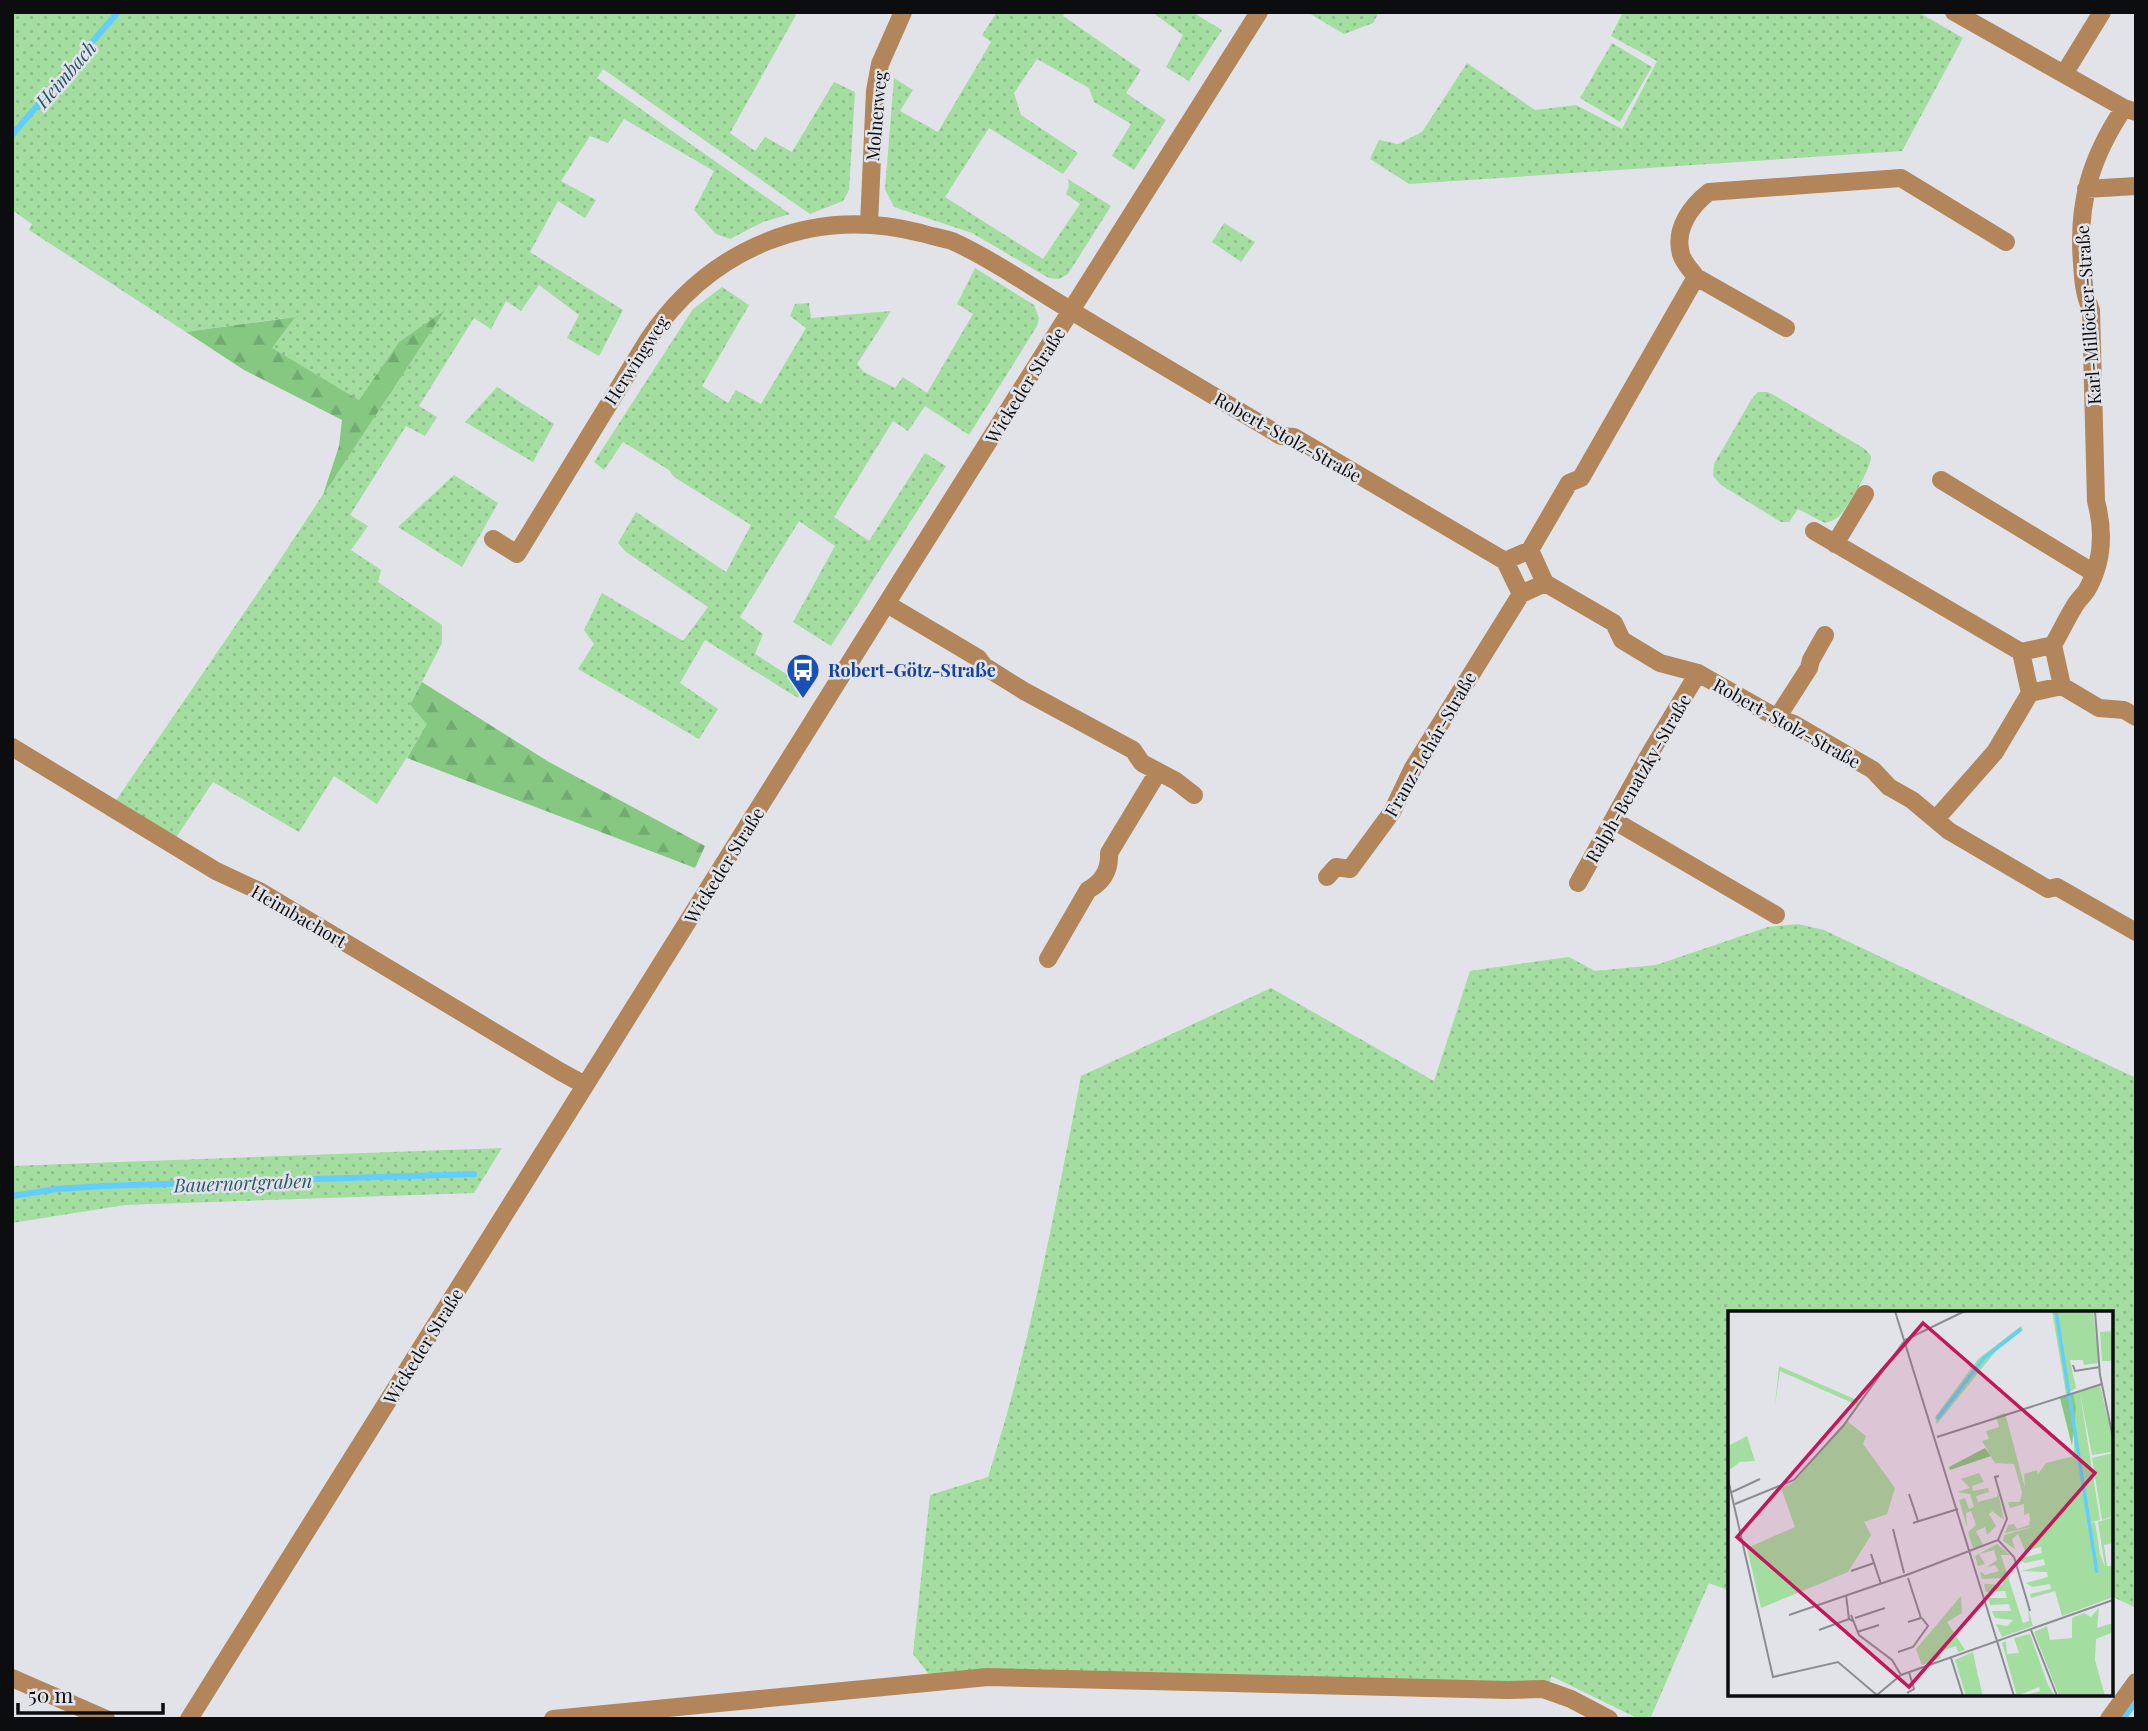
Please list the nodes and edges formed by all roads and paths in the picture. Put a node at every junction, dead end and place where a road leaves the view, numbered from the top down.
1 (903, 12) edge
2 (1259, 12) edge
3 (1954, 12) edge
4 (2102, 12) edge
5 (2064, 75) junction
6 (2130, 110) edge
7 (2136, 186) edge
8 (2086, 189) junction
9 (869, 224) junction
10 (2006, 242) dead end
11 (1696, 277) junction
12 (1072, 311) junction
13 (1786, 328) dead end
14 (1941, 480) dead end
15 (1865, 494) dead end
16 (1814, 531) dead end
17 (493, 539) dead end
18 (1835, 544) junction
19 (1530, 550) junction
20 (1505, 561) junction
21 (2094, 573) junction
22 (1545, 583) junction
23 (1521, 594) junction
24 (887, 604) junction
25 (1825, 635) dead end
26 (2053, 645) junction
27 (2021, 652) junction
28 (1698, 673) junction
29 (2062, 686) junction
30 (2030, 693) junction
31 (2136, 717) edge
32 (1777, 718) junction
33 (12, 747) edge
34 (1158, 772) junction
35 (1194, 795) dead end
36 (1936, 819) junction
37 (1613, 820) junction
38 (1327, 877) dead end
39 (1578, 883) dead end
40 (1776, 915) dead end
41 (2136, 932) edge
42 (1048, 959) dead end
43 (586, 1085) junction
44 (12, 1678) edge
45 (2136, 1682) edge
46 (106, 1719) edge
47 (189, 1719) edge
48 (553, 1719) edge
49 (1609, 1719) edge
50 (2109, 1719) edge

1 - 9 street, Molnerweg
2 - 12 street, Wickeder Straße
3 - 5 street
4 - 5 street
5 - 6 street
6 - 8 street, Karl-Millöcker-Straße
7 - 8 street
8 - 21 street, Karl-Millöcker-Straße
9 - 12 street, Herwingweg
9 - 17 street, Herwingweg
10 - 11 street
11 - 13 street
11 - 19 street
12 - 20 street, Robert-Stolz-Straße
12 - 24 street, Wickeder Straße
14 - 21 street
15 - 18 street
16 - 18 street
18 - 27 street
19 - 20 street
19 - 22 street
20 - 23 street
21 - 26 street, Karl-Millöcker-Straße
22 - 23 street
22 - 28 street, Robert-Stolz-Straße
23 - 38 street, Franz-Lehár-Straße
24 - 34 street
24 - 43 street, Wickeder Straße
25 - 32 street
26 - 27 street
26 - 29 street
27 - 30 street
28 - 32 street, Robert-Stolz-Straße
28 - 37 street, Ralph-Benatzky-Straße
29 - 30 street
29 - 31 street
30 - 36 street
32 - 36 street, Robert-Stolz-Straße
33 - 43 street, Heimbachort
34 - 35 street
34 - 42 street
36 - 41 street, Robert-Stolz-Straße
37 - 39 street, Ralph-Benatzky-Straße
37 - 40 street
43 - 47 street, Wickeder Straße
44 - 46 street
45 - 50 street
48 - 49 street

